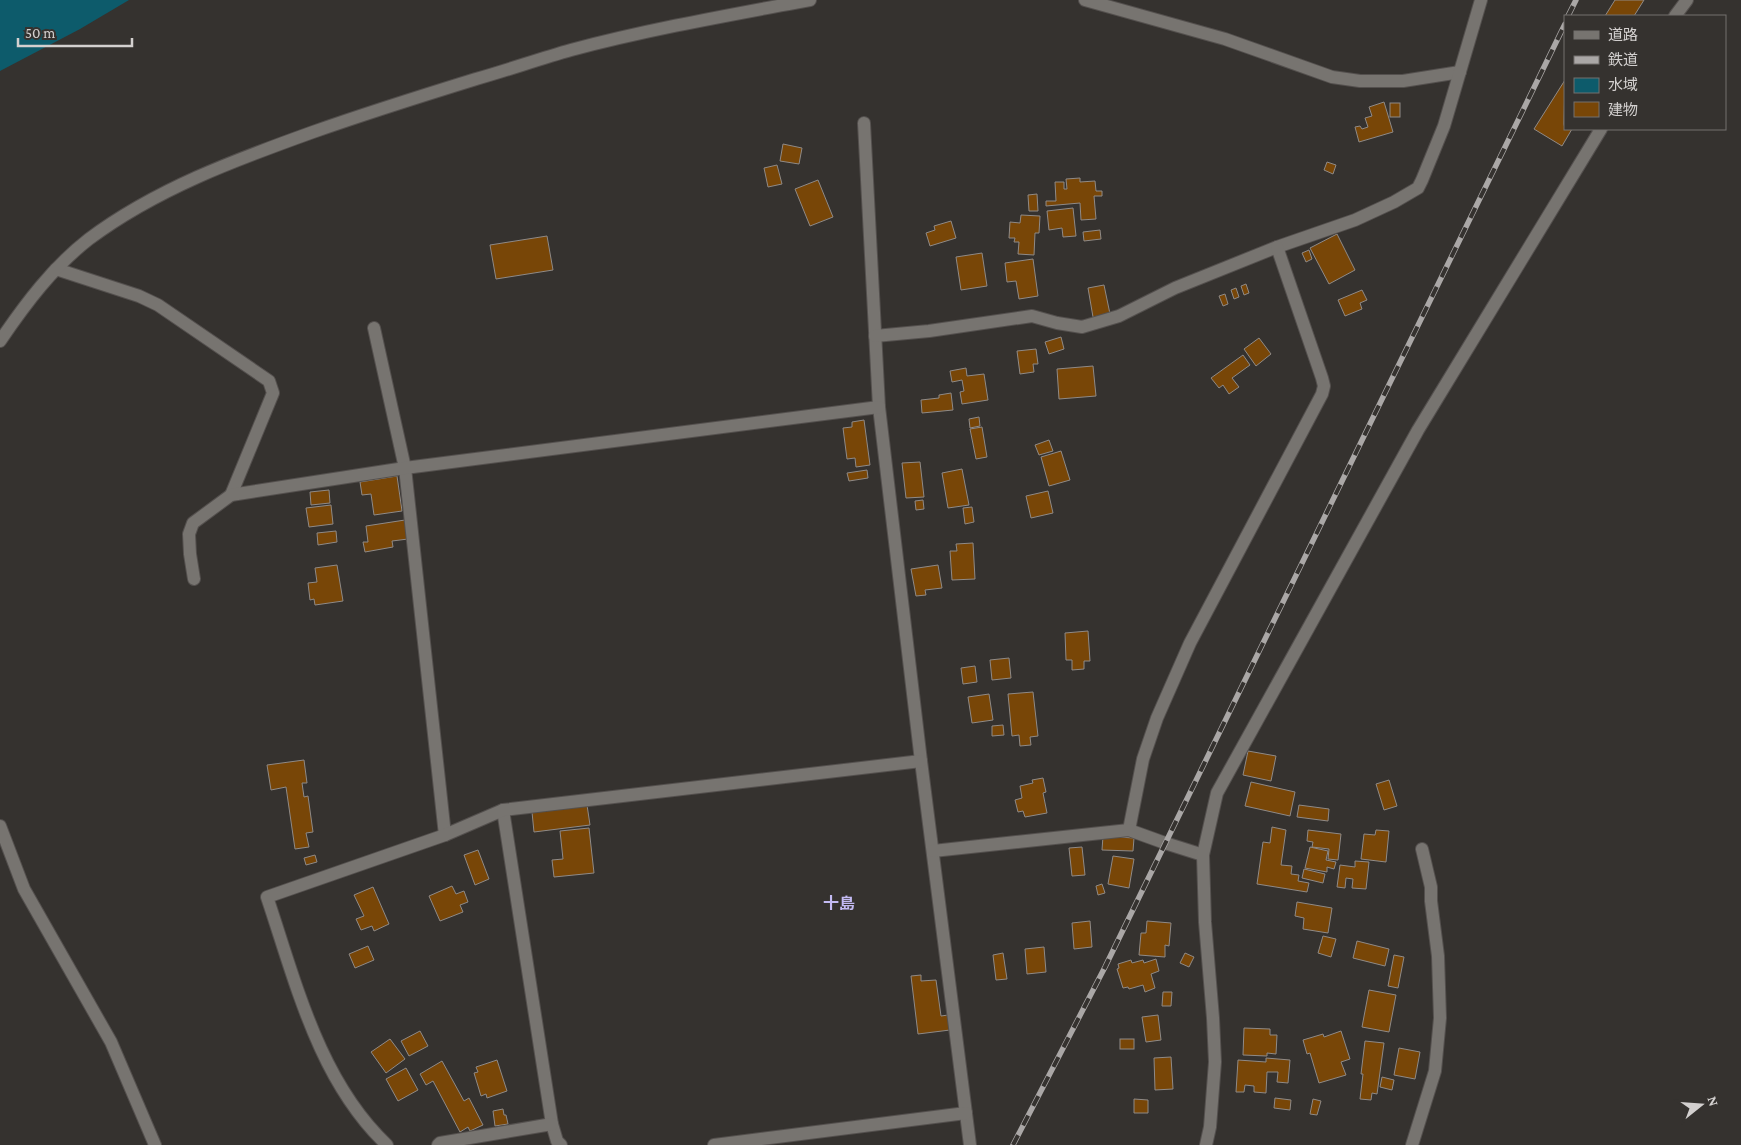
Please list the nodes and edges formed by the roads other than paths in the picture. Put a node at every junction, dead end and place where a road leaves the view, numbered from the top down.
1 (810, 0) edge
2 (1085, 0) edge
3 (1481, 0) edge
4 (1687, 0) edge
5 (1676, 15) edge
6 (1460, 72) junction
7 (864, 123) dead end
8 (1601, 130) edge
9 (1277, 247) junction
10 (56, 269) junction
11 (374, 328) dead end
12 (875, 336) junction
13 (0, 341) edge
14 (879, 407) junction
15 (405, 468) junction
16 (231, 495) junction
17 (194, 579) dead end
18 (921, 761) junction
19 (503, 810) junction
20 (0, 826) edge
21 (1129, 830) junction
22 (445, 835) junction
23 (1422, 849) dead end
24 (933, 851) junction
25 (1203, 855) junction
26 (966, 1113) junction
27 (552, 1124) junction
28 (155, 1145) edge
29 (388, 1145) edge
30 (438, 1145) edge
31 (561, 1145) edge
32 (714, 1145) edge
33 (970, 1145) edge
34 (1206, 1145) edge
35 (1412, 1145) edge

1 - 10 street
2 - 6 street
3 - 6 street
4 - 5 street
6 - 9 street
7 - 12 street
8 - 25 street
9 - 12 street
9 - 21 street
10 - 13 street
10 - 16 street
11 - 15 street
12 - 14 street
14 - 15 street
14 - 18 street
15 - 16 street
15 - 22 street
16 - 17 street
18 - 19 street
18 - 24 street
19 - 22 street
19 - 27 street
20 - 28 street
21 - 24 street
21 - 25 street
22 - 29 street
23 - 35 street
24 - 26 street
25 - 34 street
26 - 32 street
26 - 33 street
27 - 30 street
27 - 31 street

